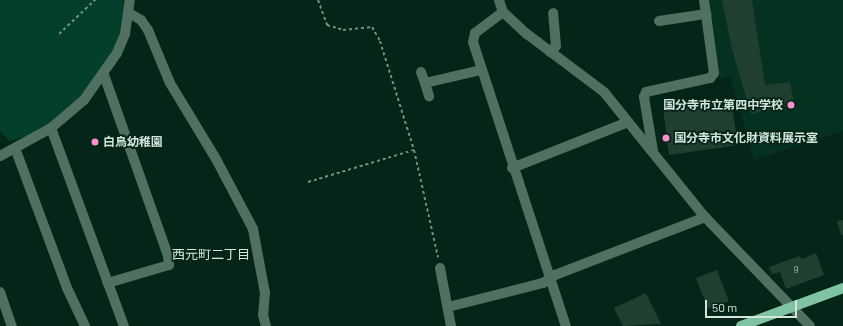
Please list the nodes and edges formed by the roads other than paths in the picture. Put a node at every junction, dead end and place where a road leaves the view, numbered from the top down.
1 (130, 0) edge
2 (499, 0) edge
3 (704, 0) edge
4 (503, 12) junction
5 (129, 13) junction
6 (553, 13) dead end
7 (706, 14) junction
8 (659, 21) dead end
9 (550, 52) junction
10 (481, 70) junction
11 (422, 72) dead end
12 (104, 75) junction
13 (425, 83) junction
14 (429, 96) dead end
15 (628, 122) junction
16 (51, 128) junction
17 (15, 148) junction
18 (654, 153) junction
19 (0, 156) edge
20 (512, 168) junction
21 (705, 217) junction
22 (440, 268) road end
23 (549, 280) junction
24 (108, 283) junction
25 (843, 288) edge
26 (0, 292) edge
27 (793, 306) junction
28 (448, 307) junction
29 (12, 326) edge
30 (84, 326) edge
31 (124, 326) edge
32 (266, 326) edge
33 (451, 326) edge
34 (566, 326) edge
35 (741, 326) edge
36 (810, 326) edge

1 - 5 street
2 - 4 street
3 - 7 street
4 - 9 street
4 - 10 street
5 - 12 street
5 - 32 street
6 - 9 street
7 - 8 street
7 - 18 street
9 - 15 street
10 - 13 street
10 - 20 street
11 - 13 street
12 - 16 street
12 - 24 street
13 - 14 street
15 - 18 street
15 - 20 street
16 - 17 street
16 - 24 street
17 - 19 street
17 - 30 street
18 - 21 street
20 - 23 street
21 - 23 street
21 - 27 street
22 - 28 street
23 - 28 street
23 - 34 street
24 - 31 street
25 - 27 main road
26 - 29 street
27 - 35 main road
27 - 36 street
28 - 33 street

